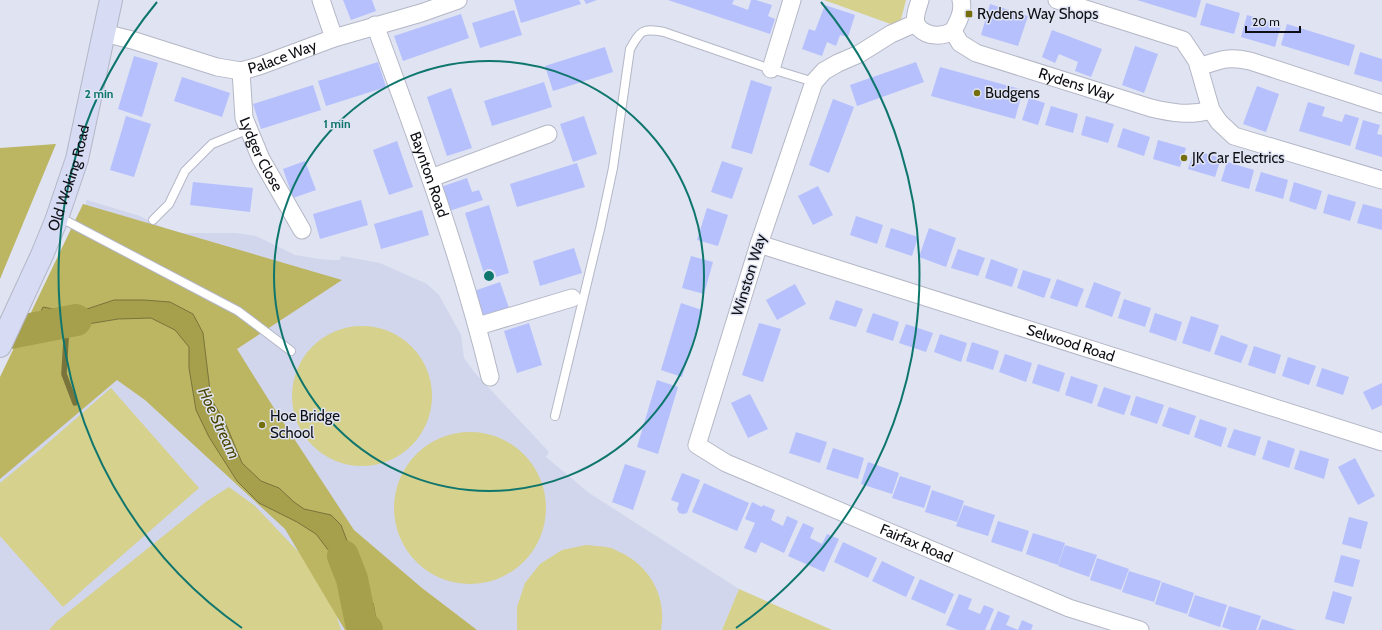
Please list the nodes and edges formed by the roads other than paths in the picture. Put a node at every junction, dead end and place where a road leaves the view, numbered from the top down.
1 (110, 0) edge
2 (321, 0) edge
3 (458, 0) edge
4 (792, 0) edge
5 (920, 0) edge
6 (961, 0) edge
7 (1057, 0) edge
8 (418, 7) edge
9 (916, 23) junction
10 (375, 25) junction
11 (953, 31) junction
12 (104, 33) junction
13 (334, 38) junction
14 (1199, 67) junction
15 (771, 69) junction
16 (242, 71) junction
17 (814, 82) junction
18 (1382, 104) edge
19 (1210, 110) junction
20 (249, 129) junction
21 (548, 134) dead end
22 (431, 178) junction
23 (1382, 180) edge
24 (58, 216) junction
25 (153, 220) dead end
26 (302, 230) dead end
27 (759, 244) junction
28 (572, 298) dead end
29 (478, 326) junction
30 (0, 346) edge
31 (291, 351) dead end
32 (490, 377) dead end
33 (555, 416) dead end
34 (1382, 442) edge
35 (697, 445) joint
36 (1140, 630) edge

1 - 12 main road, Old Woking Road
2 - 13 street
3 - 8 street, Palace Way
4 - 15 street
5 - 9 street
6 - 11 street
7 - 14 street
8 - 10 street, Palace Way
9 - 11 street
9 - 17 street
10 - 13 street, Palace Way
10 - 22 street, Baynton Road
11 - 19 street, Rydens Way
12 - 16 street, Palace Way
12 - 24 main road, Old Woking Road
13 - 16 street, Palace Way
14 - 18 street
14 - 19 street
15 - 17 lane
15 - 33 lane
16 - 20 street, Lydger Close
17 - 27 street, Winston Way
19 - 23 street
20 - 25 lane
20 - 26 street, Lydger Close
21 - 22 street
22 - 29 street, Baynton Road
24 - 30 main road, Old Woking Road
24 - 31 lane
27 - 34 street, Selwood Road
27 - 35 street, Winston Way
28 - 29 street
29 - 32 street, Baynton Road
35 - 36 street, Fairfax Road

